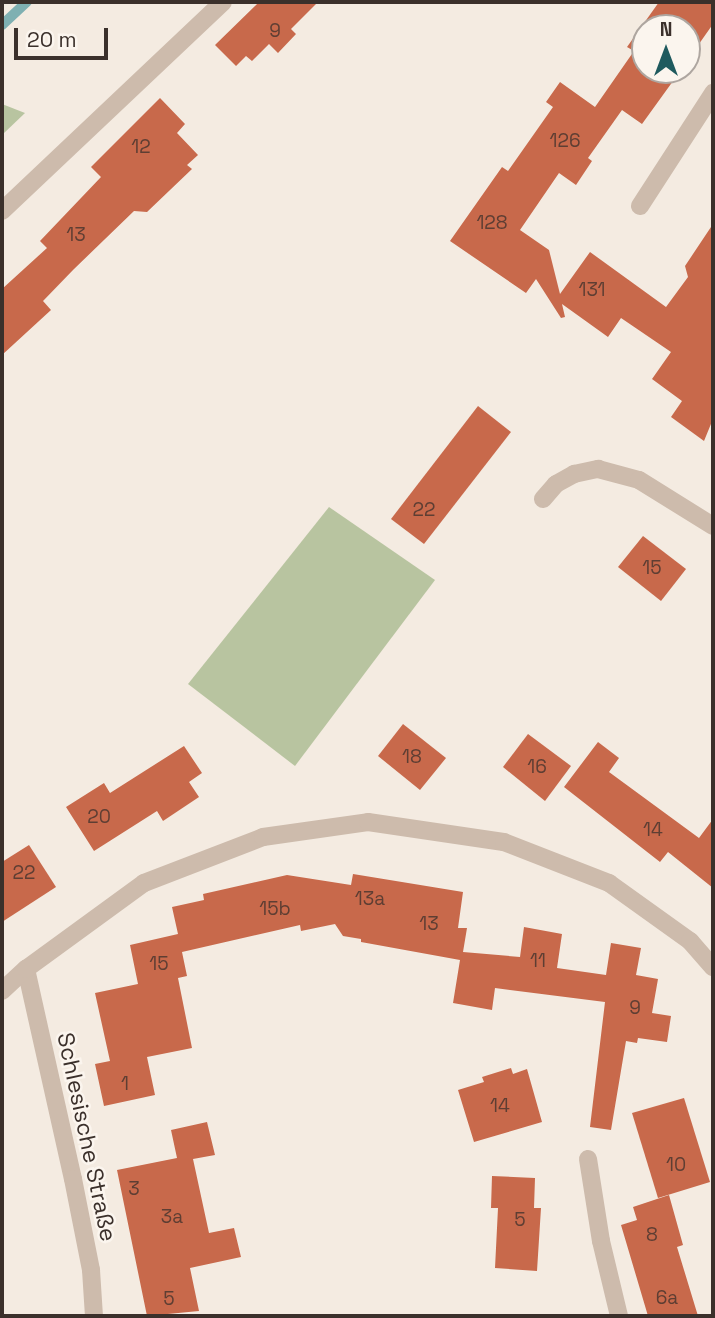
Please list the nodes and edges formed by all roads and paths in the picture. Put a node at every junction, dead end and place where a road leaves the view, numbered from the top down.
1 (223, 2) edge
2 (713, 93) edge
3 (640, 206) dead end
4 (2, 211) edge
5 (543, 499) dead end
6 (713, 526) edge
7 (713, 967) edge
8 (26, 969) junction
9 (2, 991) edge
10 (588, 1159) dead end
11 (94, 1316) edge
12 (619, 1316) edge

1 - 4 street
2 - 3 street
5 - 6 street
7 - 8 street
8 - 9 street
8 - 11 street, Schlesische Straße
10 - 12 street

